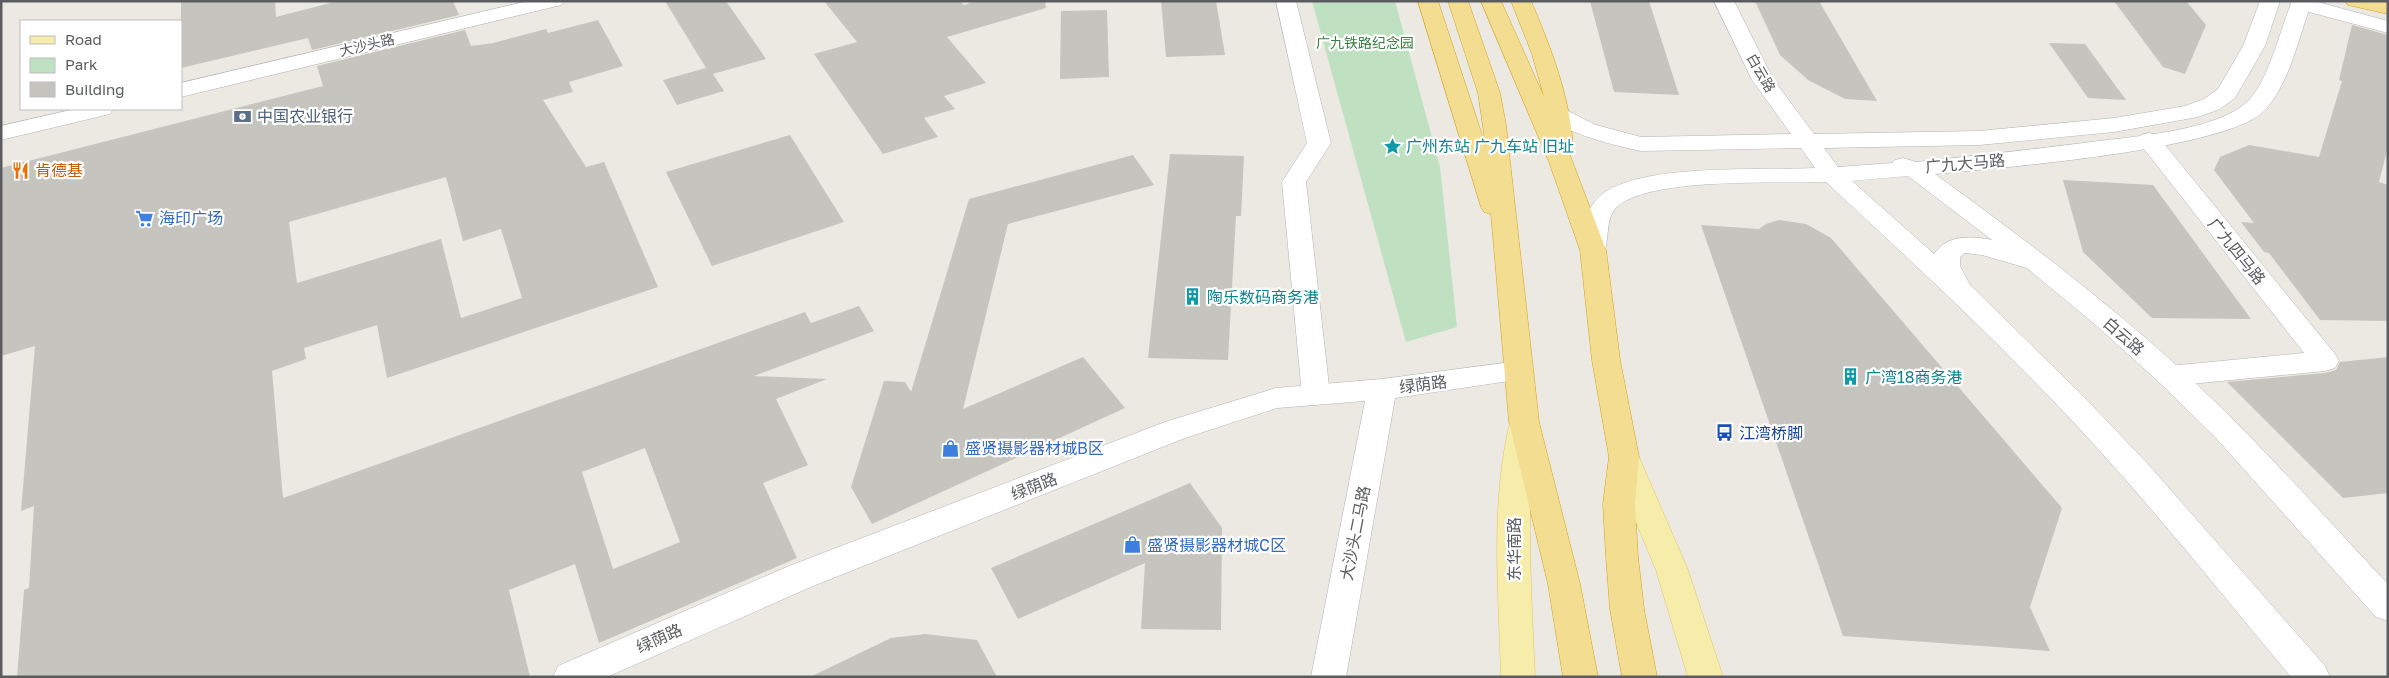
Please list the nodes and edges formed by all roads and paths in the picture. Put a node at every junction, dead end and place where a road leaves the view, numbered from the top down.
1 (554, 1) edge
2 (1286, 1) edge
3 (1428, 1) edge
4 (1458, 1) edge
5 (1492, 1) edge
6 (1521, 1) edge
7 (1724, 1) edge
8 (2270, 1) edge
9 (2355, 1) edge
10 (2301, 3) edge
11 (2388, 8) edge
12 (2388, 27) edge
13 (182, 90) edge
14 (1534, 103) junction
15 (98, 110) edge
16 (1561, 120) junction
17 (1, 133) edge
18 (1808, 140) junction
19 (2150, 140) junction
20 (1561, 162) junction
21 (1912, 168) junction
22 (1832, 175) junction
23 (1505, 241) junction
24 (1593, 250) junction
25 (2040, 264) junction
26 (1960, 291) junction
27 (1519, 372) junction
28 (2169, 376) junction
29 (1382, 390) junction
30 (1316, 395) junction
31 (1524, 422) junction
32 (1624, 458) junction
33 (2388, 607) edge
34 (570, 677) edge
35 (1328, 677) edge
36 (1518, 677) edge
37 (1581, 677) edge
38 (1640, 677) edge
39 (1706, 677) edge
40 (2313, 677) edge

1 - 13 main road, 大沙头路
2 - 30 main road
3 - 23 highway
4 - 23 highway
5 - 14 highway
6 - 16 highway
7 - 18 main road, 白云路
8 - 18 main road, 广九大马路
9 - 11 highway
10 - 12 main road
10 - 19 main road, 广九大马路
14 - 16 main road, 广九大马路
14 - 20 highway
15 - 17 main road
16 - 18 main road, 广九大马路
16 - 20 highway
18 - 21 main road, 白云路
18 - 22 main road, 白云路
19 - 21 main road, 广九大马路
19 - 28 main road, 广九四马路
20 - 24 highway
21 - 22 main road, 广九大马路
21 - 25 main road, 白云路
22 - 24 main road, 广九大马路
22 - 26 main road, 白云路
23 - 27 highway
24 - 32 highway
25 - 26 main road
25 - 28 main road, 白云路
26 - 40 main road, 白云路
27 - 29 main road, 绿荫路
27 - 31 highway
28 - 33 main road, 白云路
29 - 30 main road, 绿荫路
29 - 35 main road, 大沙头二马路
30 - 34 main road, 绿荫路
31 - 36 main road, 东华南路
31 - 37 highway
32 - 38 highway
32 - 39 main road

